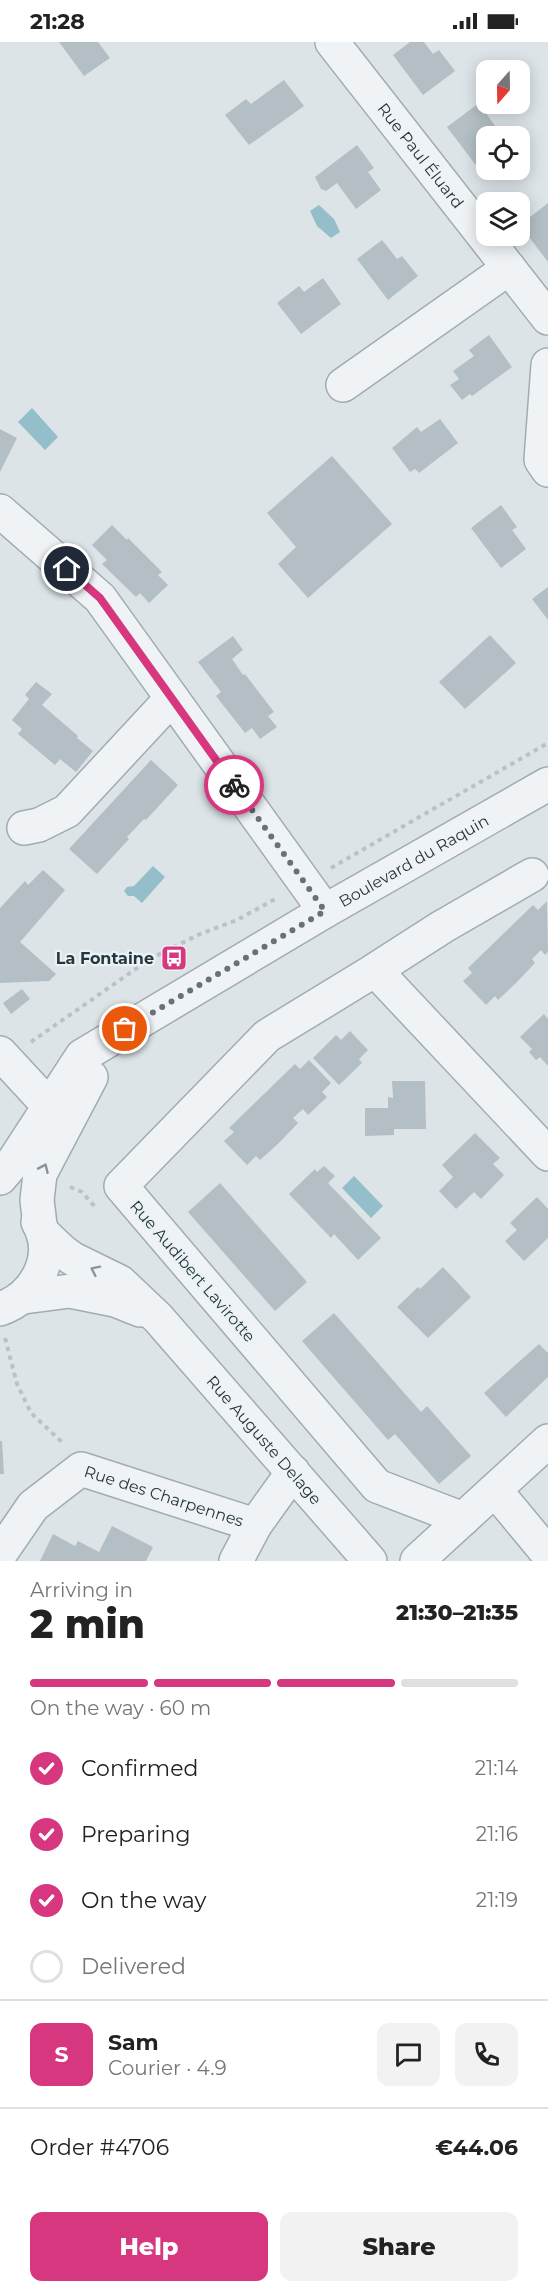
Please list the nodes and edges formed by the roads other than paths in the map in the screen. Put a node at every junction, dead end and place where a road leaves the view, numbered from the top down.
1 (332, 42) edge
2 (509, 268) junction
3 (548, 318) edge
4 (548, 365) edge
5 (343, 385) dead end
6 (548, 470) edge
7 (0, 511) edge
8 (172, 698) junction
9 (548, 784) edge
10 (24, 828) dead end
11 (532, 875) dead end
12 (325, 911) junction
13 (375, 970) junction
14 (125, 1029) junction
15 (3, 1056) edge
16 (50, 1106) junction
17 (548, 1154) edge
18 (0, 1178) edge
19 (0, 1192) edge
20 (41, 1229) junction
21 (9, 1311) edge
22 (158, 1318) junction
23 (548, 1441) edge
24 (293, 1472) junction
25 (495, 1490) junction
26 (463, 1519) junction
27 (255, 1525) junction
28 (0, 1554) edge
29 (548, 1554) edge
30 (236, 1561) edge
31 (370, 1561) edge
32 (417, 1561) edge

1 - 2 street, Rue Paul Éluard
2 - 3 street, Rue Paul Éluard
2 - 5 street
4 - 6 street
7 - 8 street
8 - 10 street
8 - 12 street
9 - 12 street, Boulevard du Raquin
11 - 13 street, Rue Audibert Lavirotte
12 - 14 street, Boulevard du Raquin
13 - 17 street
13 - 26 street, Rue Audibert Lavirotte
14 - 16 street, Boulevard du Raquin
20 -> 14 street, Boulevard du Raquin
15 - 16 street
16 - 18 street, Boulevard du Raquin
19 - 20 street, Rue Auguste Delage
20 - 21 street, Boulevard du Raquin
22 -> 20 street, Rue Auguste Delage
21 - 22 street, Rue Auguste Delage
22 - 24 street, Rue Auguste Delage
23 - 25 street
24 - 27 street
24 - 31 street, Rue Auguste Delage
25 - 26 street
25 - 29 street
26 - 32 street
27 - 28 street, Rue des Charpennes
27 - 30 street

